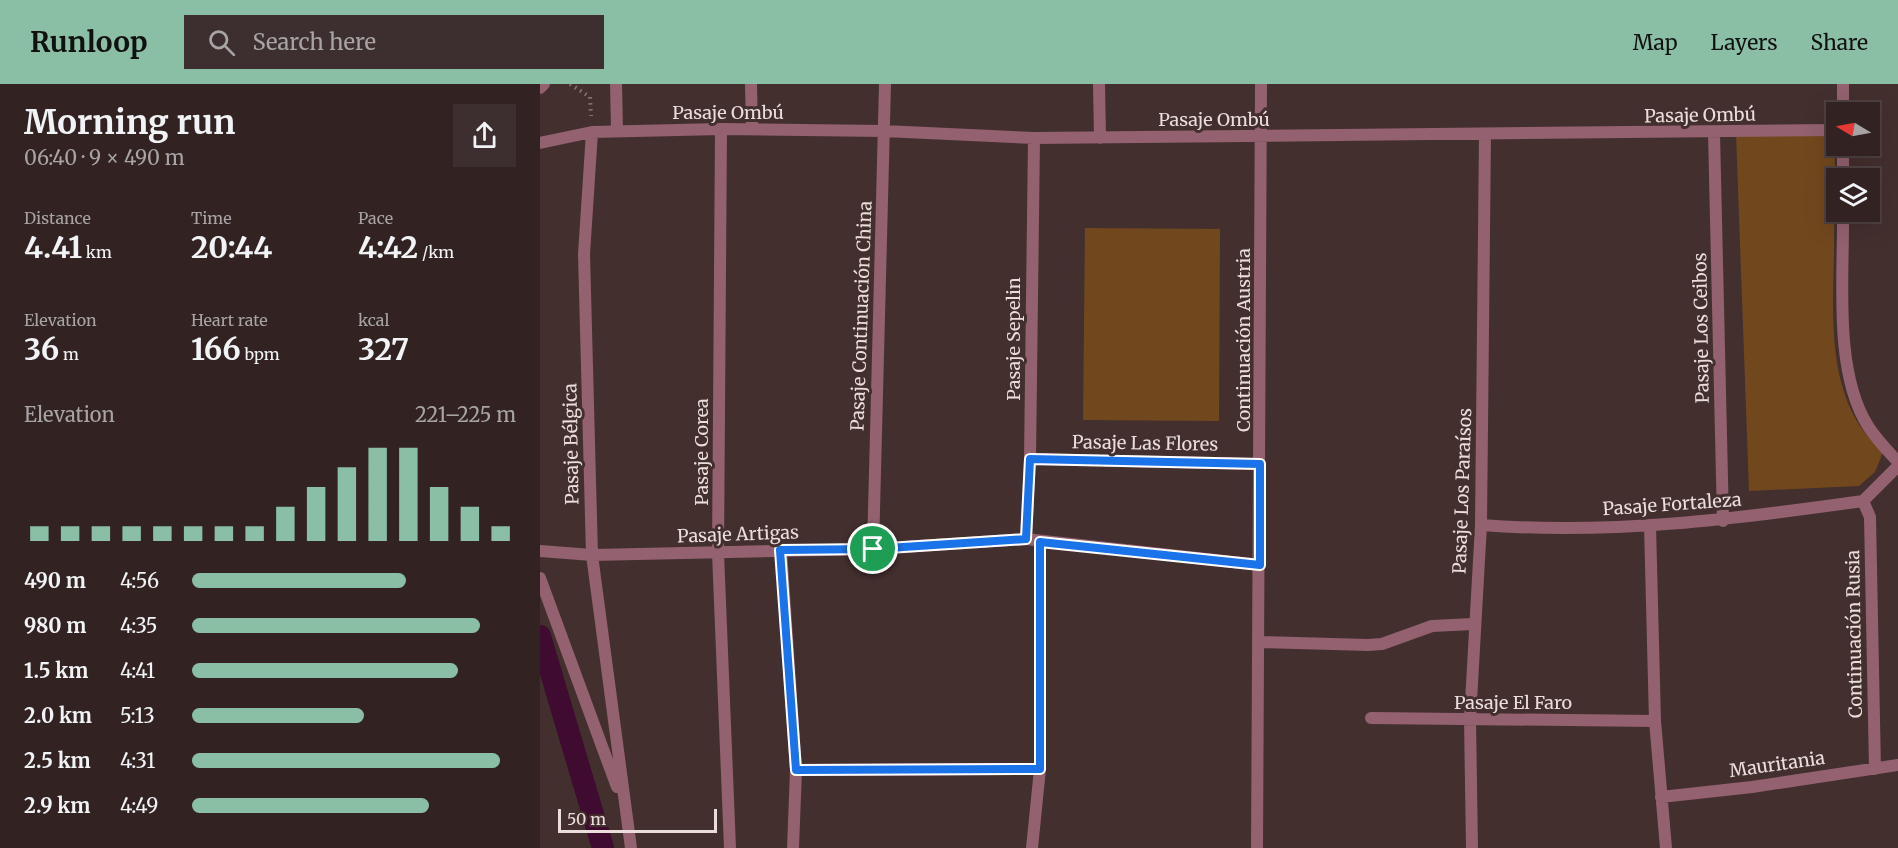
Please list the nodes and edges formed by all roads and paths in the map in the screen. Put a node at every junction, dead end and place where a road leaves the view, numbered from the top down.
1 (544, 84) edge
2 (570, 84) edge
3 (616, 84) edge
4 (750, 84) edge
5 (885, 84) edge
6 (1099, 84) edge
7 (1262, 84) edge
8 (1843, 84) edge
9 (540, 88) edge
10 (1843, 102) edge
11 (721, 129) junction
12 (752, 129) junction
13 (617, 130) junction
14 (1826, 130) edge
15 (884, 131) junction
16 (592, 132) junction
17 (1485, 134) junction
18 (1714, 134) junction
19 (1262, 137) junction
20 (1034, 138) junction
21 (1100, 138) junction
22 (540, 143) edge
23 (1843, 222) edge
24 (1030, 459) junction
25 (1260, 464) junction
26 (1898, 464) edge
27 (1863, 501) junction
28 (1724, 521) junction
29 (1481, 525) junction
30 (1650, 525) junction
31 (1026, 539) junction
32 (1040, 542) junction
33 (873, 549) junction
34 (780, 550) junction
35 (540, 551) edge
36 (718, 553) junction
37 (592, 555) junction
38 (1260, 565) junction
39 (540, 578) edge
40 (1473, 624) junction
41 (1259, 642) junction
42 (1371, 718) dead end
43 (1470, 719) junction
44 (1655, 721) junction
45 (1898, 765) edge
46 (1040, 769) junction
47 (1875, 769) junction
48 (796, 770) junction
49 (1661, 797) junction
50 (624, 808) junction
51 (631, 848) edge
52 (730, 848) edge
53 (793, 848) edge
54 (1032, 848) edge
55 (1257, 848) edge
56 (1472, 848) edge
57 (1666, 848) edge

1 - 9 street
2 - 16 path
3 - 13 street
4 - 12 street
5 - 15 street, Pasaje Continuación China
6 - 21 street
7 - 19 street, Continuación Austria
8 - 10 street
11 - 12 street, Pasaje Ombú
11 - 13 street, Pasaje Ombú
11 - 36 street, Pasaje Corea
12 - 15 street, Pasaje Ombú
13 - 16 street, Pasaje Ombú
14 - 18 street, Pasaje Ombú
15 - 20 street, Pasaje Ombú
15 - 33 street, Pasaje Continuación China
16 - 22 street
16 - 37 street, Pasaje Bélgica
17 - 18 street, Pasaje Ombú
17 - 19 street, Pasaje Ombú
17 - 29 street, Pasaje Los Paraísos
18 - 28 street, Pasaje Los Ceibos
19 - 21 street, Pasaje Ombú
19 - 25 street, Continuación Austria
20 - 21 street, Pasaje Ombú
20 - 24 street, Pasaje Sepelin
23 - 26 street
24 - 25 street, Pasaje Las Flores
24 - 31 street, Pasaje Sepelin
25 - 38 street, Continuación Austria
26 - 27 street
27 - 28 street, Pasaje Fortaleza
27 - 47 street, Continuación Rusia
28 - 30 street, Pasaje Fortaleza
29 - 30 street, Pasaje Fortaleza
29 - 40 street, Pasaje Los Paraísos
30 - 44 street
31 - 32 street, Pasaje Artigas
31 - 33 street, Pasaje Artigas
32 - 38 street, Pasaje Artigas
32 - 46 street
33 - 34 street, Pasaje Artigas
34 - 36 street, Pasaje Artigas
34 - 48 street
35 - 37 street, Pasaje Artigas
36 - 37 street, Pasaje Artigas
36 - 52 street, Pasaje Corea
37 - 50 street, Pasaje Bélgica
38 - 41 street, Continuación Austria
39 - 50 street, Pasaje Bélgica
40 - 41 street
40 - 43 street, Pasaje Los Paraísos
41 - 55 street, Continuación Austria
42 - 43 street, Pasaje El Faro
43 - 44 street, Pasaje El Faro
43 - 56 street, Pasaje Los Paraísos
44 - 49 street
45 - 47 street, Mauritania
46 - 48 street
46 - 54 street
47 - 49 street, Mauritania
48 - 53 street
49 - 57 street
50 - 51 street, Pasaje Bélgica

